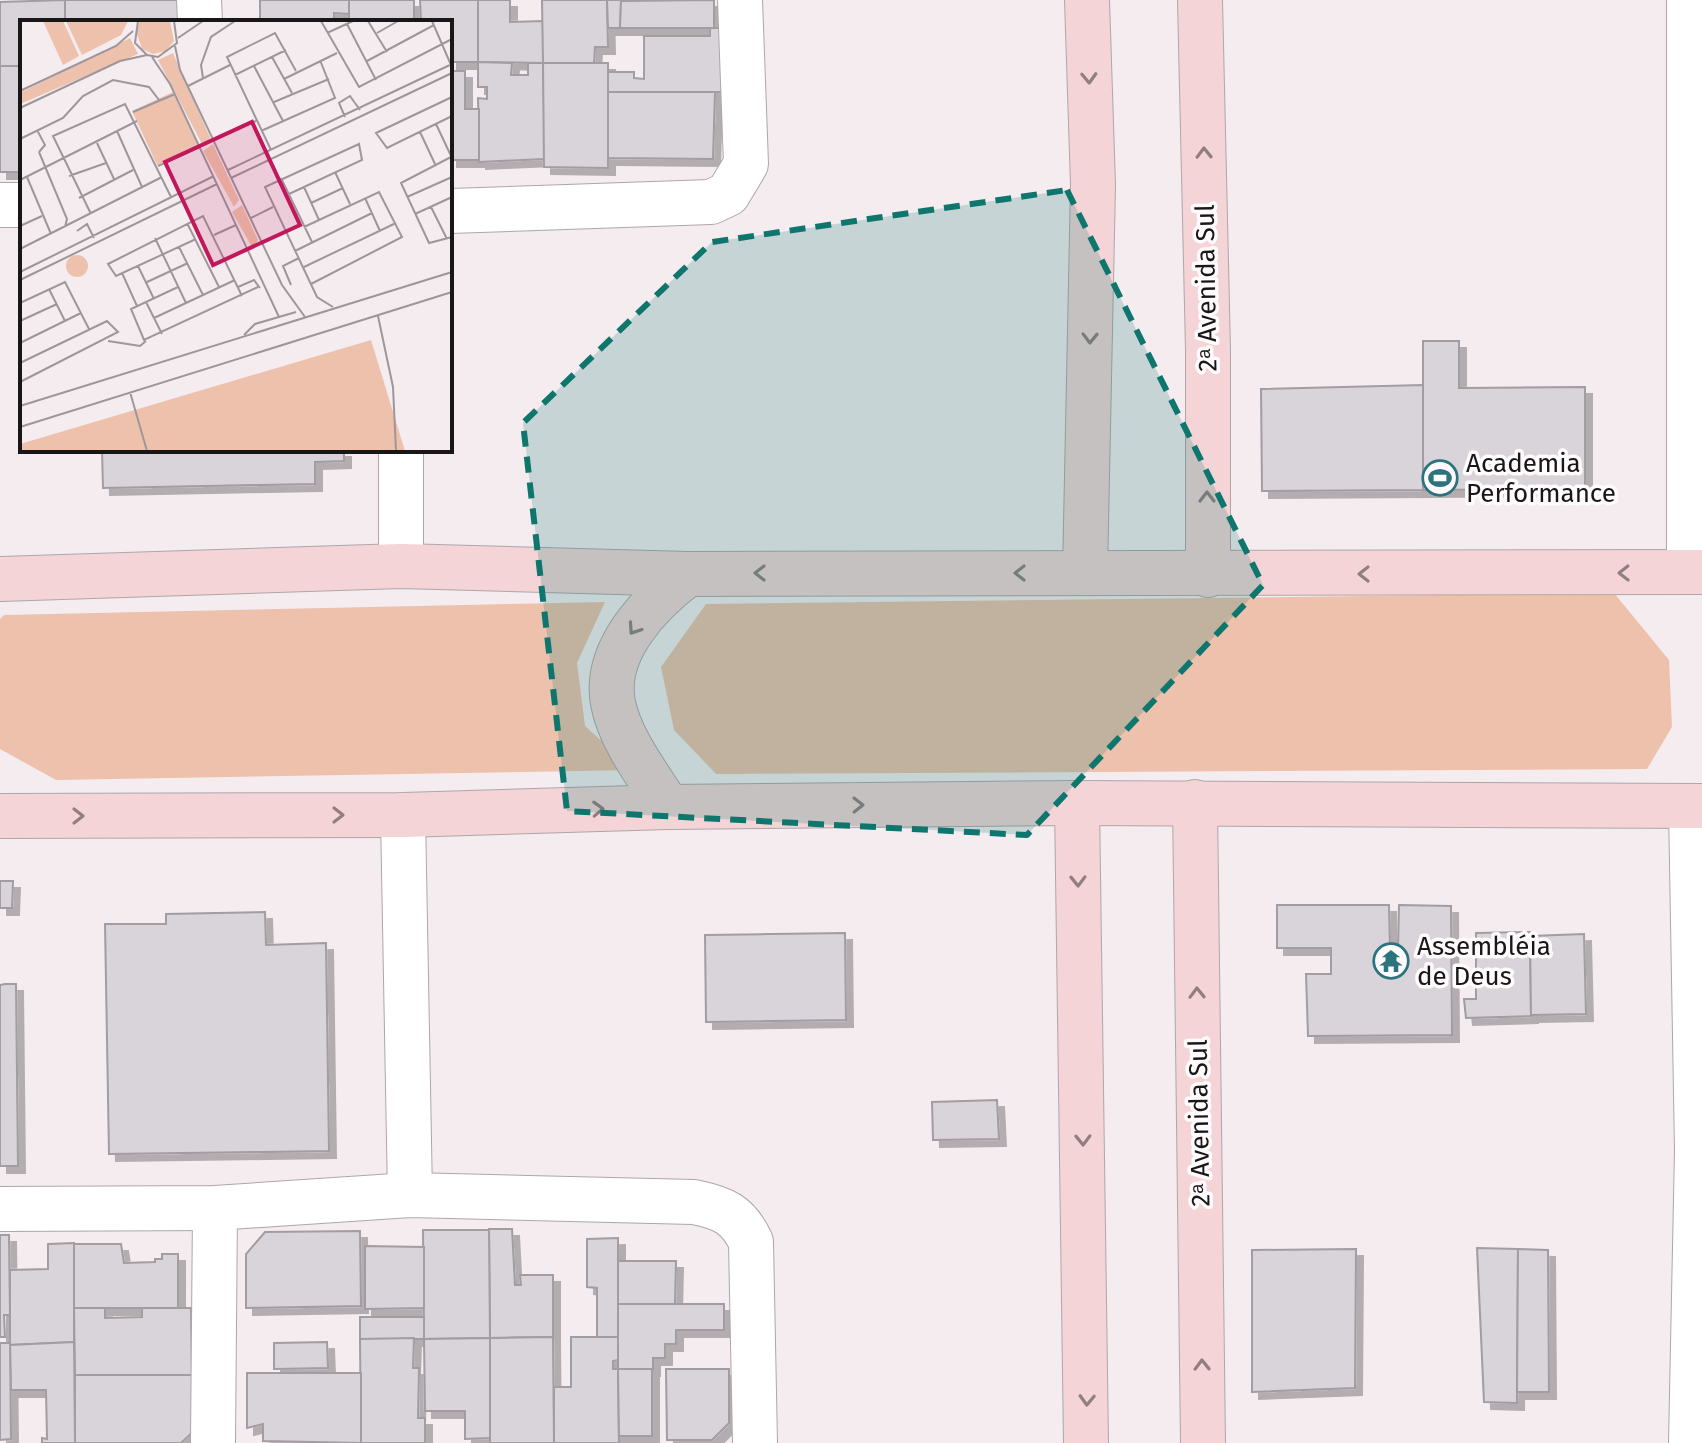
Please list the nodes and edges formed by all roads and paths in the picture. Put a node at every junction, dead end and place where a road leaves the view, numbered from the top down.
1 (199, 0) edge
2 (740, 0) edge
3 (1087, 0) edge
4 (1200, 0) edge
5 (1689, 0) edge
6 (200, 20) edge
7 (452, 211) edge
8 (401, 452) edge
9 (401, 566) junction
10 (1085, 573) junction
11 (688, 574) junction
12 (1208, 575) junction
13 (0, 580) edge
14 (1698, 583) edge
15 (1698, 798) edge
16 (1195, 802) junction
17 (1077, 803) junction
18 (668, 807) junction
19 (3, 814) edge
20 (403, 815) junction
21 (1699, 1104) edge
22 (410, 1195) junction
23 (215, 1208) junction
24 (0, 1209) edge
25 (213, 1443) edge
26 (755, 1443) edge
27 (1086, 1443) edge
28 (1203, 1443) edge
29 (1691, 1443) edge

1 - 6 street
2 - 7 street
3 -> 10 main road
12 -> 4 main road, 2ᵃ Avenida Sul
5 - 14 street
8 - 9 street
9 - 11 main road
9 - 13 main road
10 -> 11 main road
10 - 12 main road
11 -> 18 main road
14 -> 12 main road
15 - 16 main road
15 - 21 street
16 - 17 main road
28 -> 16 main road, 2ᵃ Avenida Sul
18 -> 17 main road
17 -> 27 main road
20 -> 18 main road
19 -> 20 main road
20 - 22 street
21 - 29 street
22 - 23 street
22 - 26 street
23 - 24 street
23 - 25 street

